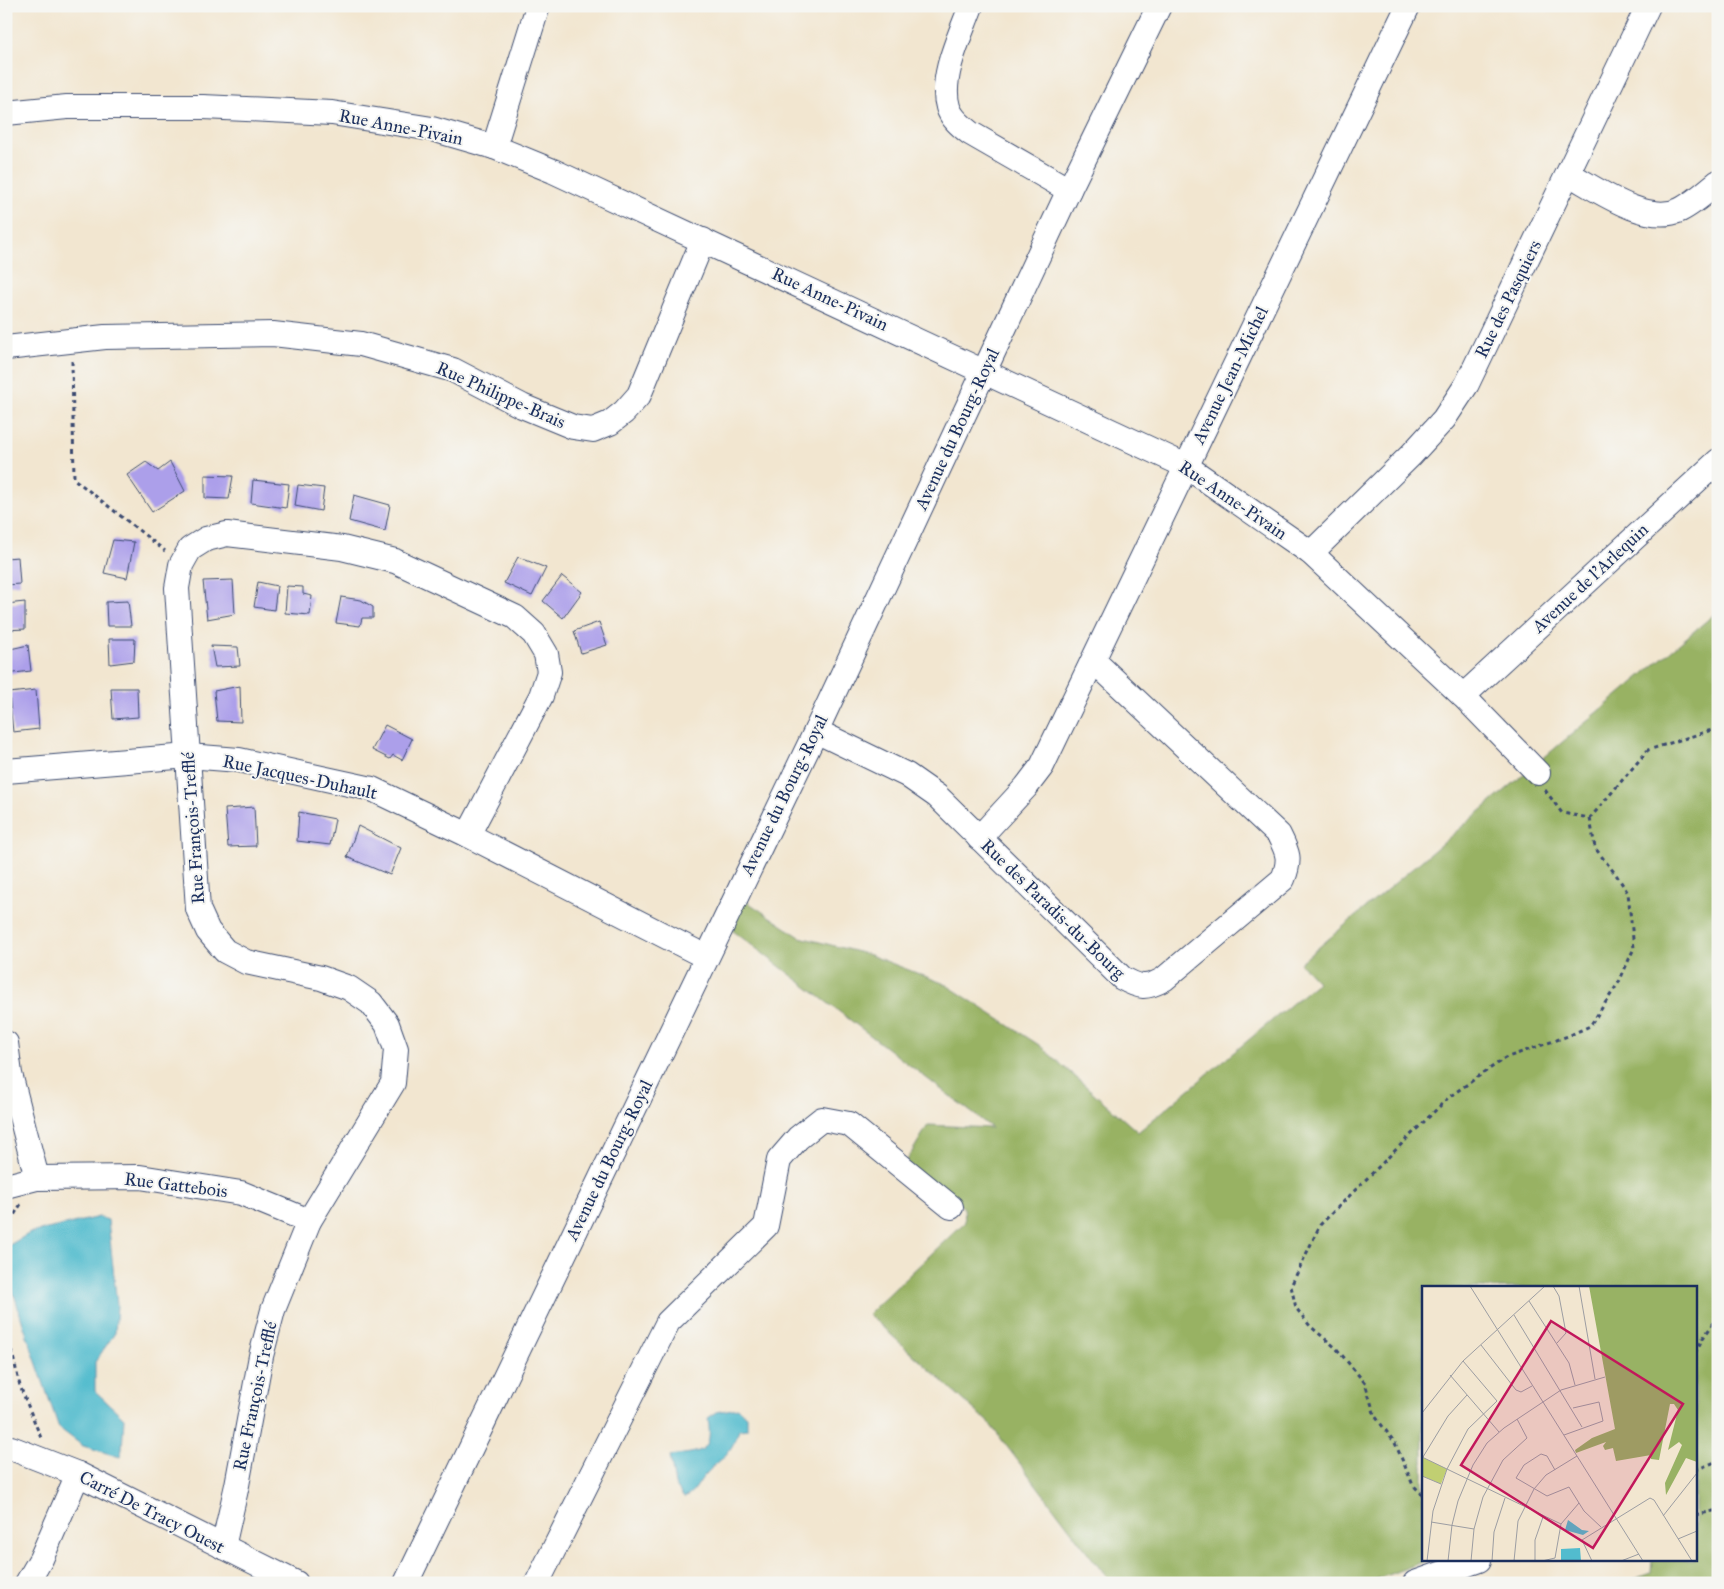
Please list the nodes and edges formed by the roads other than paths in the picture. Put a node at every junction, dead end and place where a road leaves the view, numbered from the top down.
1 (538, 6) edge
2 (971, 6) edge
3 (1159, 6) edge
4 (1408, 6) edge
5 (1648, 6) edge
6 (6, 113) edge
7 (494, 147) junction
8 (1569, 174) junction
9 (1718, 182) edge
10 (1069, 190) junction
11 (703, 240) junction
12 (6, 348) edge
13 (985, 371) junction
14 (1718, 461) edge
15 (1186, 466) junction
16 (1311, 553) junction
17 (1094, 661) junction
18 (1463, 696) junction
19 (816, 731) junction
20 (188, 756) junction
21 (6, 771) edge
22 (1538, 773) road end
23 (468, 835) junction
24 (979, 838) junction
25 (706, 957) junction
26 (6, 1043) edge
27 (37, 1178) junction
28 (6, 1186) edge
29 (951, 1207) dead end
30 (309, 1221) junction
31 (6, 1449) edge
32 (78, 1474) junction
33 (223, 1547) junction
34 (1473, 1562) edge
35 (27, 1583) edge
36 (296, 1583) edge
37 (406, 1583) edge
38 (536, 1583) edge
39 (1415, 1583) edge

1 - 7 street
2 - 10 street
3 - 10 street, Avenue du Bourg-Royal
4 - 15 street, Avenue Jean-Michel
5 - 8 street, Rue des Pasquiers
6 - 7 street, Rue Anne-Pivain
7 - 11 street, Rue Anne-Pivain
8 - 9 street
8 - 16 street, Rue des Pasquiers
10 - 13 street, Avenue du Bourg-Royal
11 - 12 street, Rue Philippe-Brais
11 - 13 street, Rue Anne-Pivain
13 - 15 street, Rue Anne-Pivain
13 - 19 street, Avenue du Bourg-Royal
14 - 18 street, Avenue de l'Arlequin
15 - 16 street, Rue Anne-Pivain
15 - 17 street, Avenue Jean-Michel
16 - 18 street, Rue Anne-Pivain
17 - 24 street, Avenue Jean-Michel
17 - 24 street, Rue des Paradis-du-Bourg
18 - 22 street, Rue Anne-Pivain
19 - 24 street, Rue des Paradis-du-Bourg
19 - 25 street, Avenue du Bourg-Royal
20 - 21 street, Rue Jacques-Duhault
20 - 23 street, Rue Jacques-Duhault
20 - 23 street, Rue François-Trefflé
20 - 30 street, Rue François-Trefflé
23 - 25 street, Rue Jacques-Duhault
25 - 37 street, Avenue du Bourg-Royal
26 - 27 street
27 - 28 street, Rue Gattebois
27 - 30 street, Rue Gattebois
29 - 38 street
30 - 33 street, Rue François-Trefflé
31 - 32 street, Carré De Tracy Ouest
32 - 33 street, Carré De Tracy Ouest
32 - 35 street
33 - 36 street, Carré De Tracy Ouest
34 - 39 street

